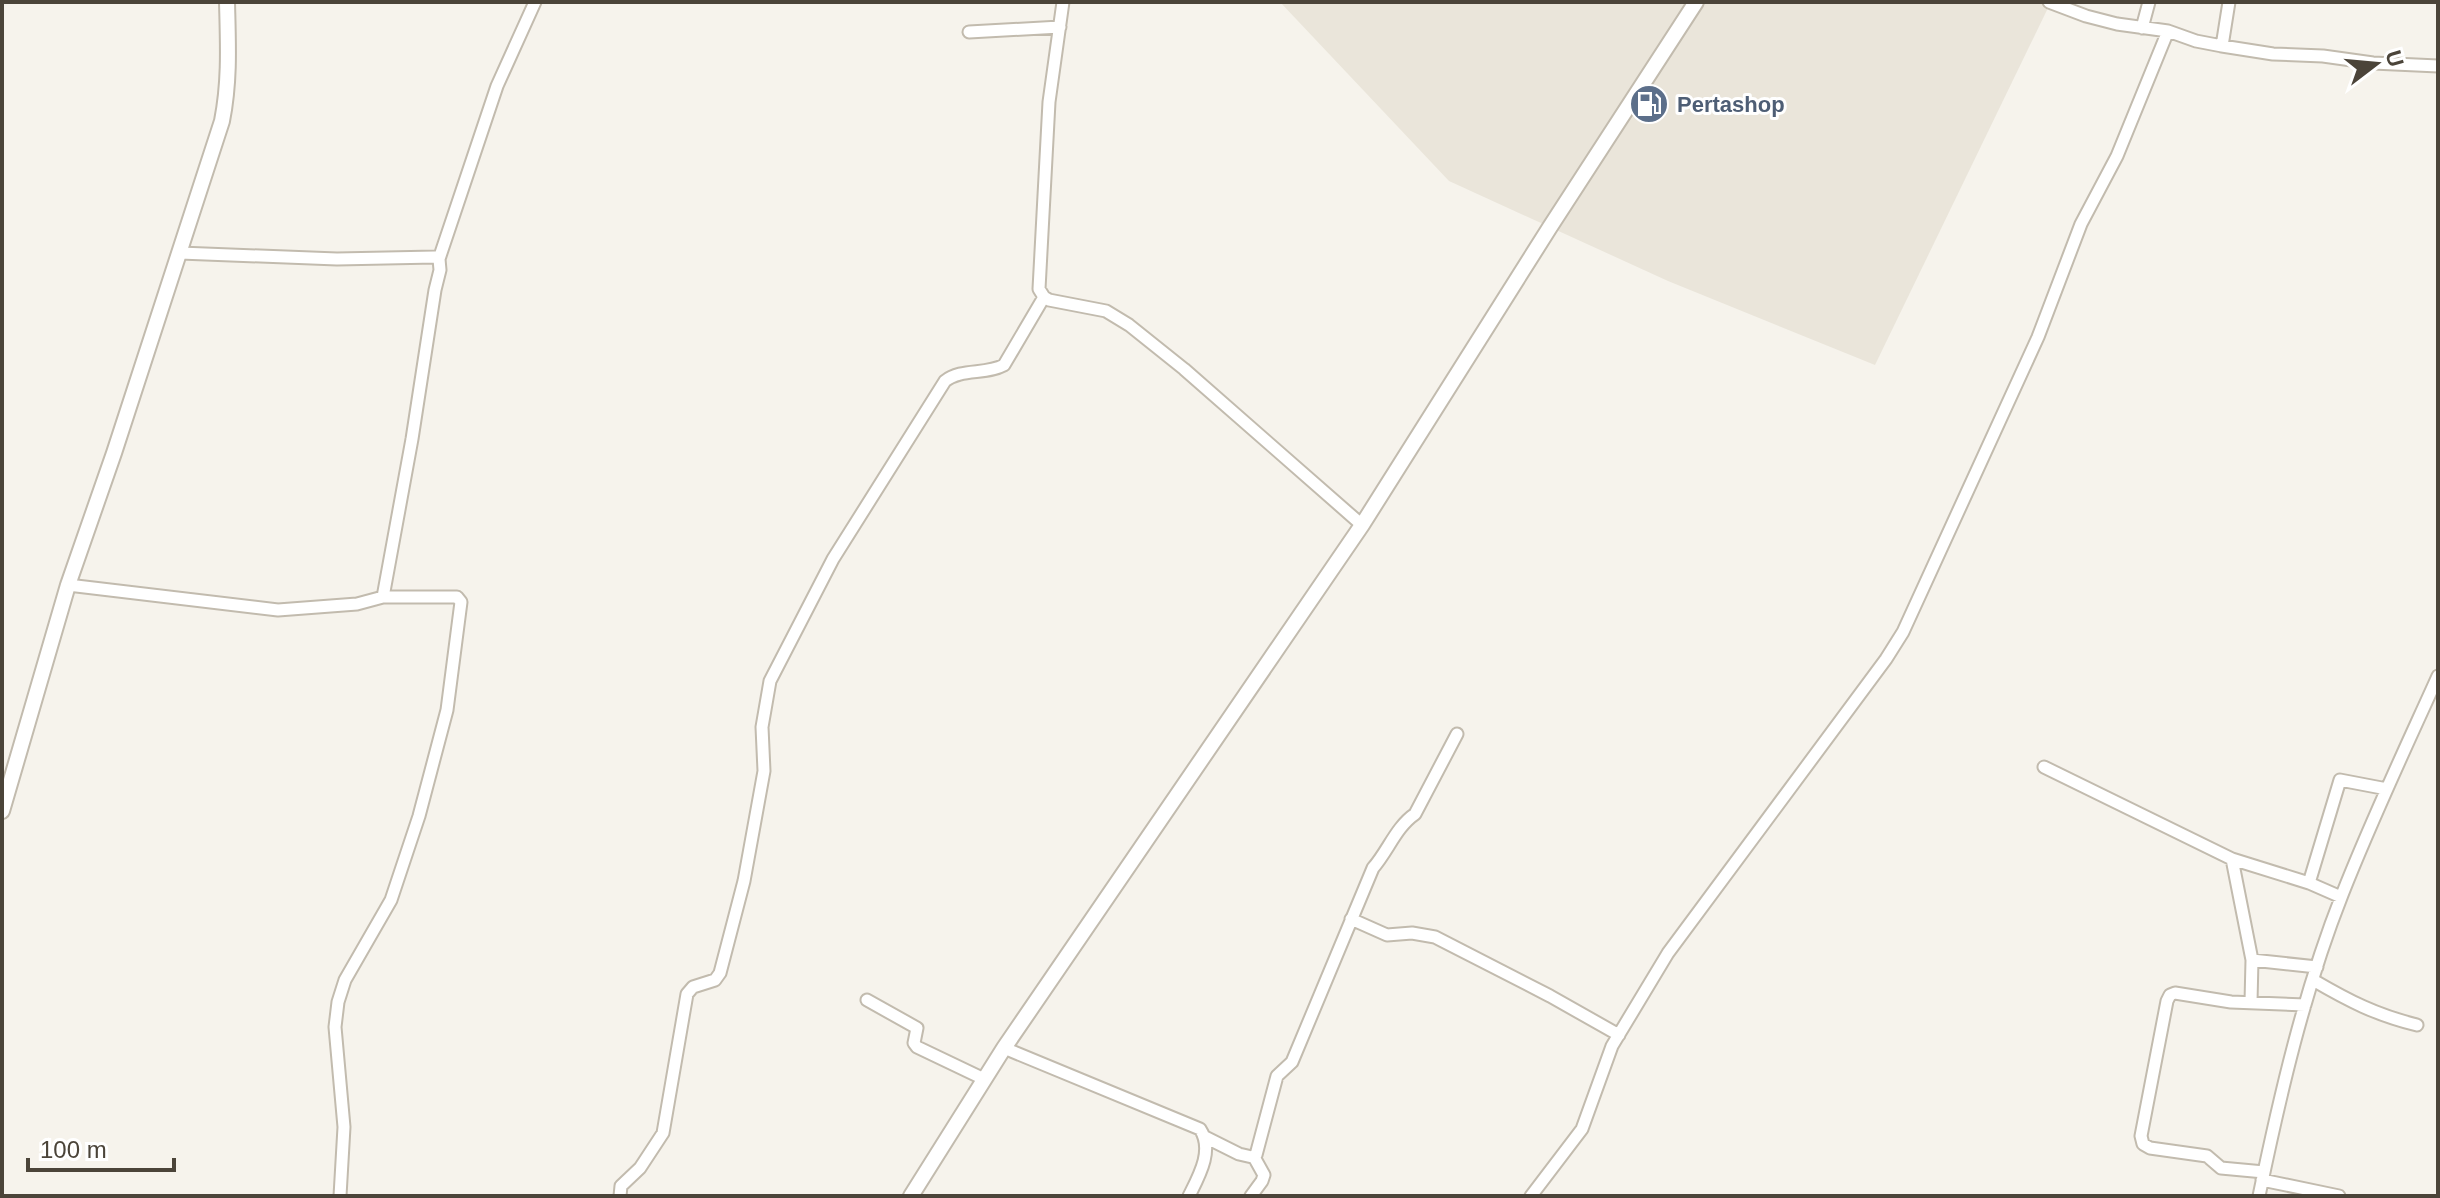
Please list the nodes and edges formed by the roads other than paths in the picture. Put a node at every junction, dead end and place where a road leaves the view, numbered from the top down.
1 (227, 2) edge
2 (535, 2) edge
3 (1063, 2) edge
4 (1696, 2) edge
5 (2049, 2) edge
6 (2149, 2) edge
7 (2229, 2) edge
8 (1060, 27) junction
9 (2142, 28) junction
10 (2168, 31) junction
11 (969, 32) dead end
12 (2222, 46) junction
13 (2438, 66) edge
14 (180, 253) junction
15 (439, 259) junction
16 (1044, 297) junction
17 (1362, 525) junction
18 (68, 585) junction
19 (383, 597) junction
20 (2436, 683) edge
21 (1457, 734) dead end
22 (2044, 767) dead end
23 (2387, 789) junction
24 (2, 811) edge
25 (2232, 859) junction
26 (2309, 883) junction
27 (2341, 897) junction
28 (1351, 919) junction
29 (2252, 960) junction
30 (2317, 967) junction
31 (2313, 980) junction
32 (867, 1000) dead end
33 (2251, 1002) junction
34 (2305, 1005) junction
35 (2417, 1025) dead end
36 (1619, 1035) junction
37 (1004, 1048) junction
38 (984, 1079) junction
39 (1205, 1137) junction
40 (1254, 1157) junction
41 (2263, 1176) junction
42 (340, 1196) edge
43 (620, 1196) edge
44 (911, 1196) edge
45 (1189, 1196) edge
46 (1251, 1196) edge
47 (1531, 1196) edge
48 (2259, 1196) edge
49 (2339, 1196) edge

1 - 14 street
2 - 15 street
3 - 8 street
4 - 17 street
5 - 9 street
6 - 9 street
7 - 12 street
8 - 11 street
8 - 16 street
9 - 10 street
10 - 12 street
10 - 36 street
12 - 13 street
14 - 15 street
14 - 18 street
15 - 19 street
16 - 17 street
16 - 43 street
17 - 37 street
18 - 19 street
18 - 24 street
19 - 42 street
20 - 23 street
21 - 28 street
22 - 25 street
23 - 26 street
23 - 27 street
25 - 26 street
25 - 29 street
26 - 27 street
27 - 30 street
28 - 36 street
28 - 40 street
29 - 30 street
29 - 33 street
30 - 31 street
31 - 34 street
31 - 35 street
32 - 38 street
33 - 34 street
33 - 41 street
34 - 41 street
36 - 47 street
37 - 38 street
37 - 39 street
38 - 44 street
39 - 40 street
39 - 45 street
40 - 46 street
41 - 48 street
41 - 49 street

